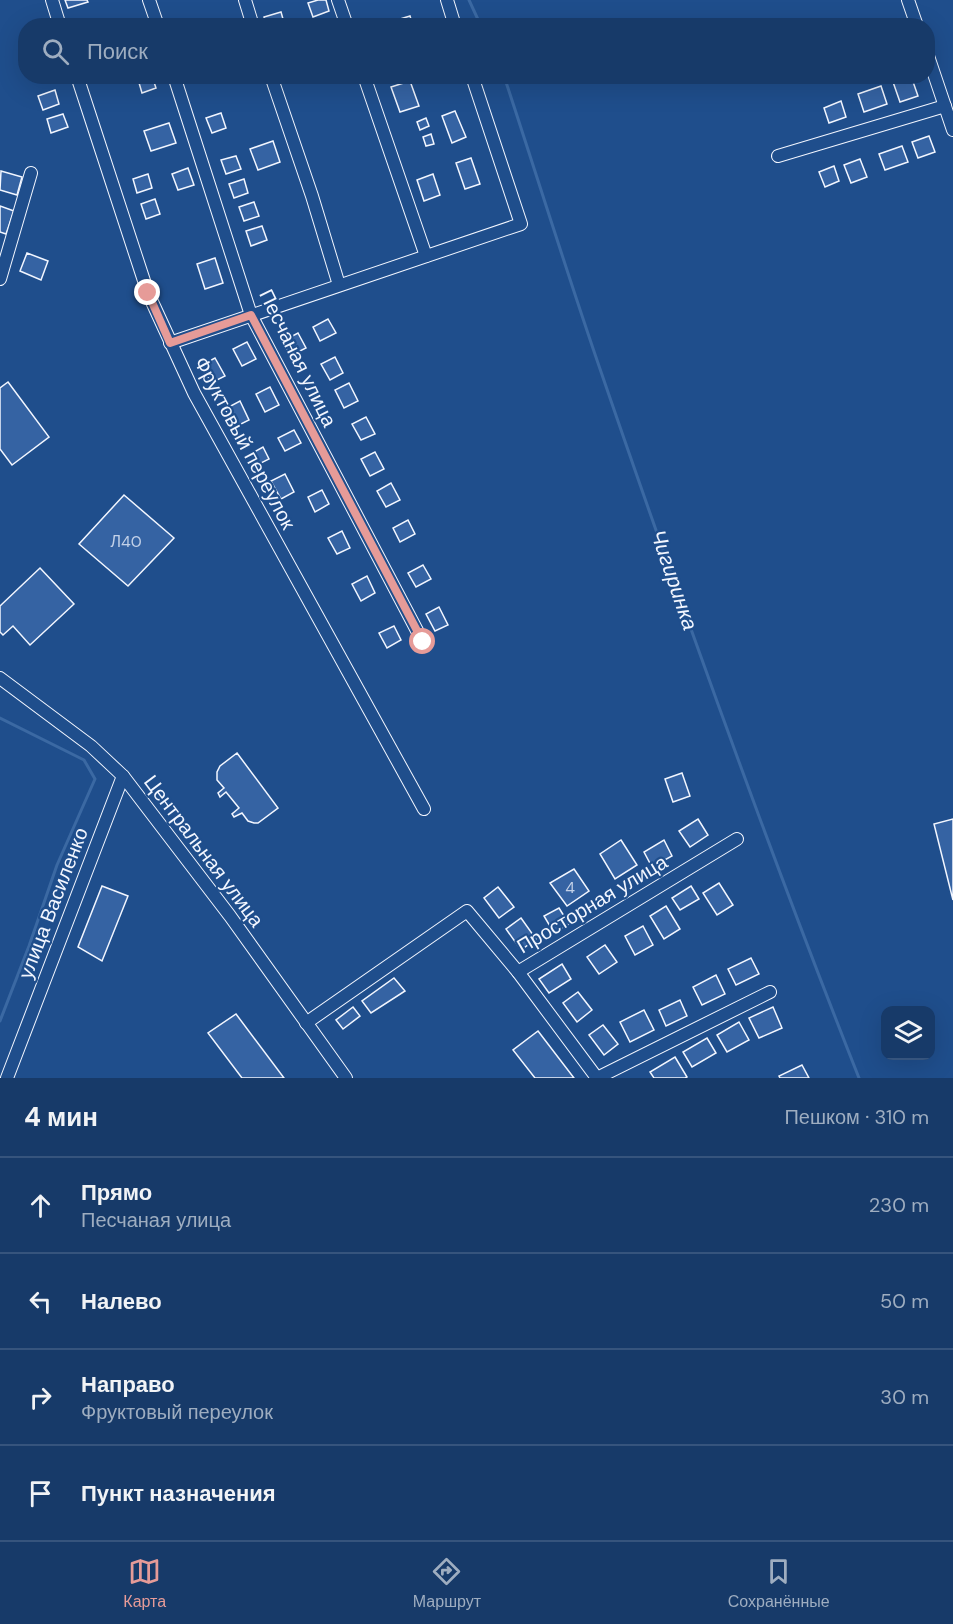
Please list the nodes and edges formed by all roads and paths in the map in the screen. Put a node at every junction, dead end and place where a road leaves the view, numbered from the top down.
1 (52, 0) edge
2 (149, 0) edge
3 (245, 0) edge
4 (338, 0) edge
5 (447, 0) edge
6 (908, 0) edge
7 (58, 18) edge
8 (155, 18) edge
9 (251, 18) edge
10 (344, 18) edge
11 (453, 18) edge
12 (914, 18) edge
13 (935, 78) edge
14 (80, 84) edge
15 (177, 84) edge
16 (274, 84) edge
17 (367, 84) edge
18 (475, 84) edge
19 (945, 106) junction
20 (953, 130) edge
21 (778, 156) dead end
22 (31, 173) dead end
23 (426, 256) junction
24 (0, 279) edge
25 (339, 285) junction
26 (251, 315) junction
27 (170, 343) junction
28 (423, 642) dead end
29 (0, 678) edge
30 (123, 776) junction
31 (424, 809) dead end
32 (737, 839) dead end
33 (518, 972) junction
34 (770, 993) dead end
35 (306, 1023) junction
36 (7, 1078) edge
37 (346, 1078) edge
38 (597, 1078) edge

1 - 7 street
2 - 8 street
3 - 9 street
4 - 10 street
5 - 11 street
6 - 12 street
13 - 19 street
14 - 27 street, Фруктовый переулок
15 - 26 street, Песчаная улица
16 - 25 street
17 - 23 street
18 - 23 street
19 - 20 street
19 - 21 street
22 - 24 street
23 - 25 street
25 - 26 street
26 - 27 street
26 - 28 street, Песчаная улица
27 - 31 street, Фруктовый переулок
29 - 30 street, Центральная улица
30 - 35 street, Центральная улица
30 - 36 street, улица Василенко
32 - 33 street, Просторная улица
33 - 35 street, Просторная улица
33 - 38 street
34 - 38 street
35 - 37 street, Центральная улица

